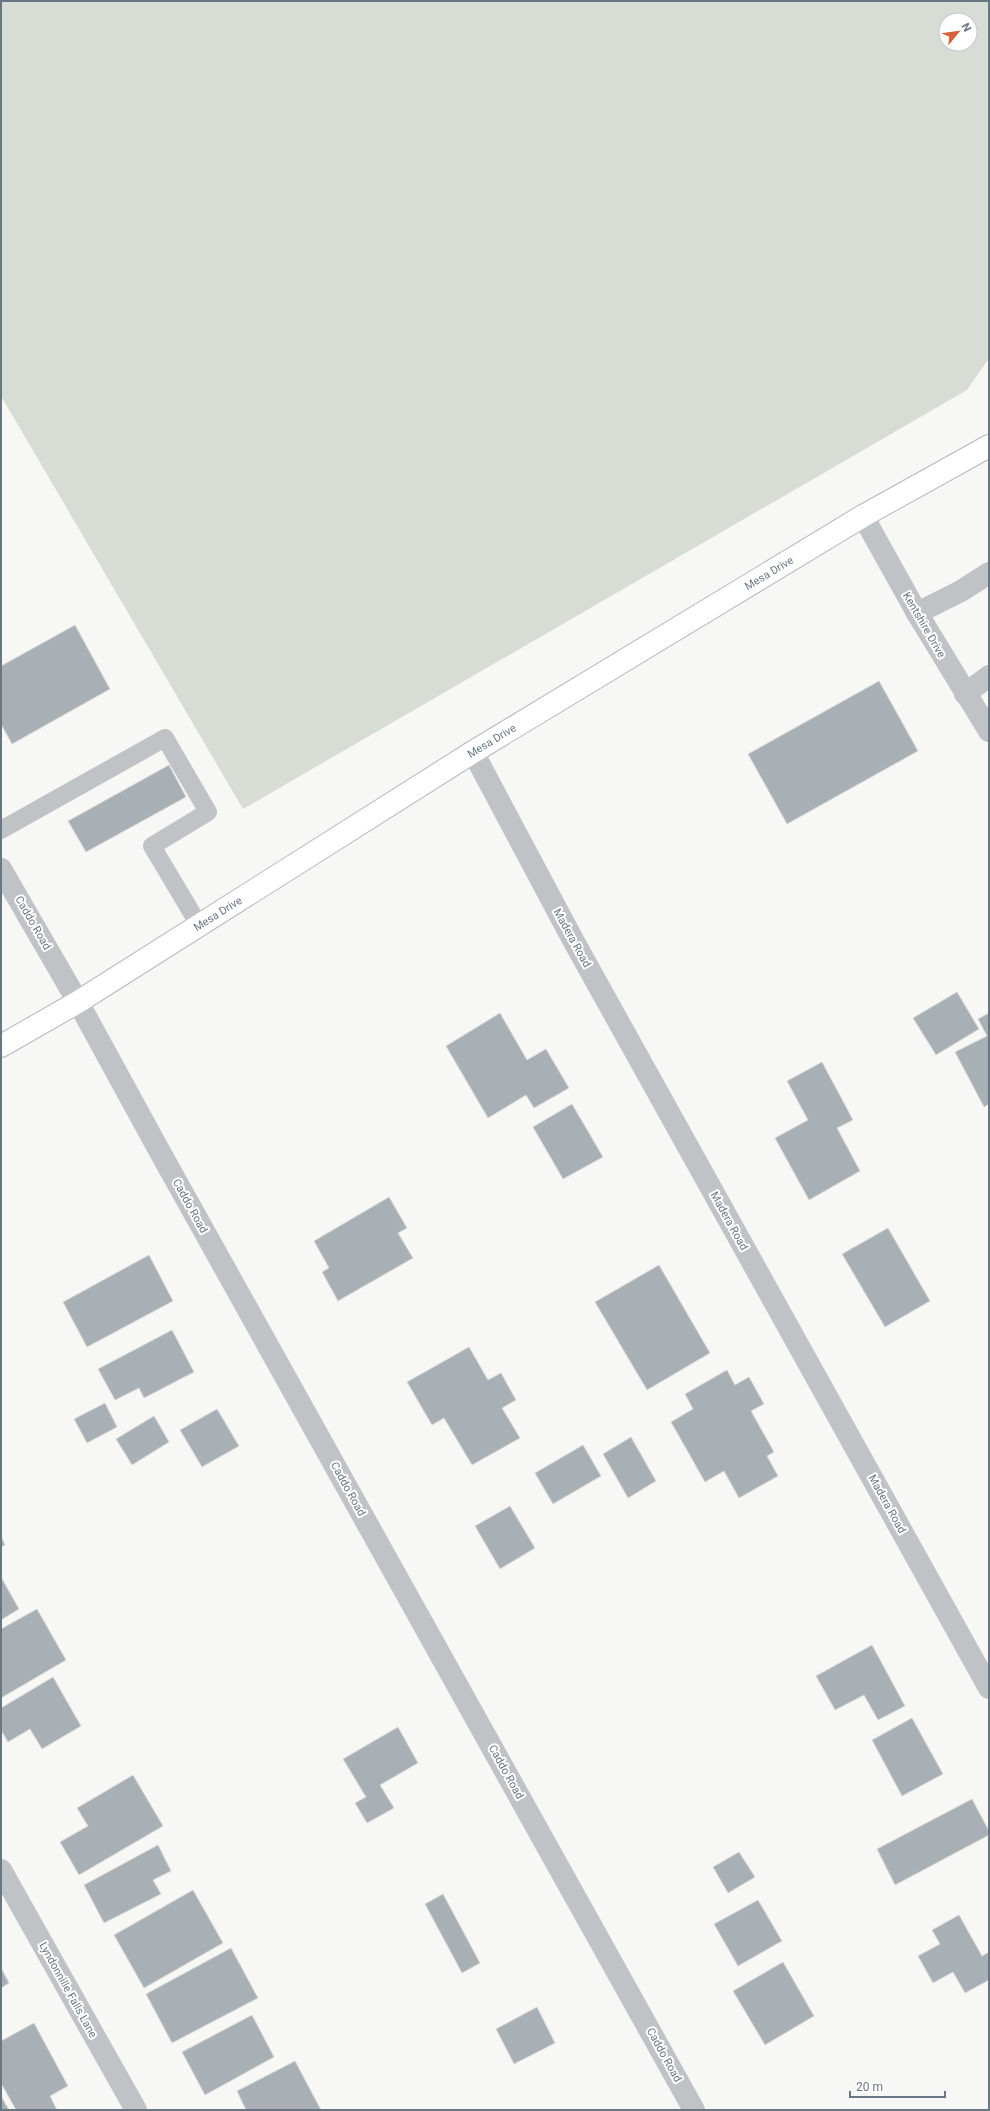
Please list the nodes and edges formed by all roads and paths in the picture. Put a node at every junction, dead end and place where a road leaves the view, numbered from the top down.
1 (989, 446) edge
2 (863, 516) junction
3 (989, 573) edge
4 (917, 613) junction
5 (989, 676) edge
6 (965, 694) junction
7 (989, 731) edge
8 (473, 752) junction
9 (1, 830) edge
10 (1, 869) edge
11 (199, 925) junction
12 (78, 1002) junction
13 (1, 1046) edge
14 (989, 1688) edge
15 (1, 1870) edge
16 (136, 2110) edge
17 (694, 2110) edge

1 - 2 main road, Mesa Drive
2 - 4 street, Kentshire Drive
2 - 8 main road, Mesa Drive
3 - 4 street
4 - 6 street, Kentshire Drive
5 - 6 street
6 - 7 street, Kentshire Drive
8 - 11 main road, Mesa Drive
8 - 14 street, Madera Road
9 - 11 lane
10 - 12 street, Caddo Road
11 - 12 main road, Mesa Drive
12 - 13 main road, Mesa Drive
12 - 17 street, Caddo Road
15 - 16 street, Lyndonnille Falls Lane

